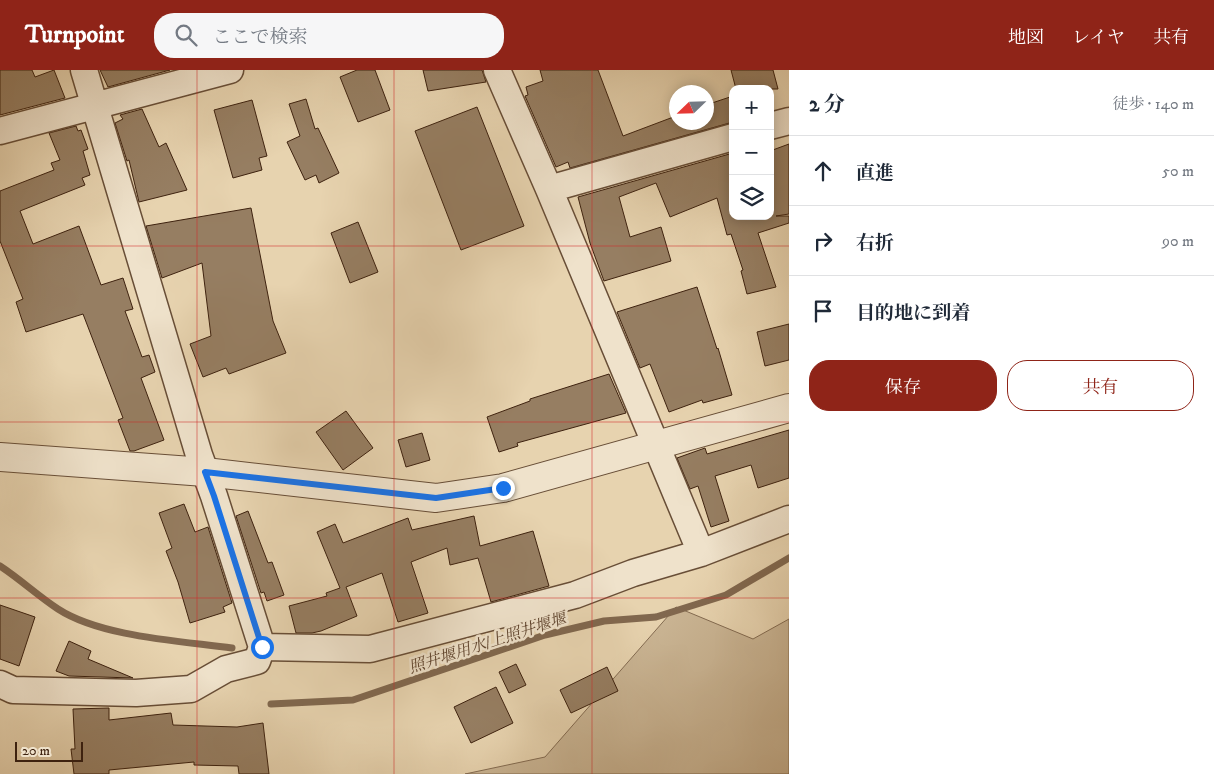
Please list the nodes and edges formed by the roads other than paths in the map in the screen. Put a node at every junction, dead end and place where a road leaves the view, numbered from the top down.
1 (84, 70) edge
2 (230, 70) edge
3 (497, 70) edge
4 (94, 106) junction
5 (789, 120) edge
6 (774, 125) edge
7 (0, 131) edge
8 (729, 137) edge
9 (549, 189) junction
10 (789, 408) edge
11 (656, 444) junction
12 (0, 456) edge
13 (205, 472) junction
14 (789, 519) edge
15 (701, 553) junction
16 (262, 647) junction
17 (0, 684) edge

1 - 4 street
2 - 4 street
3 - 9 street
4 - 7 street
4 - 13 street
5 - 6 street
8 - 9 street
9 - 11 street
10 - 11 street
11 - 13 street
11 - 15 street
12 - 13 street
13 - 16 street
14 - 15 street
15 - 16 street
16 - 17 street

